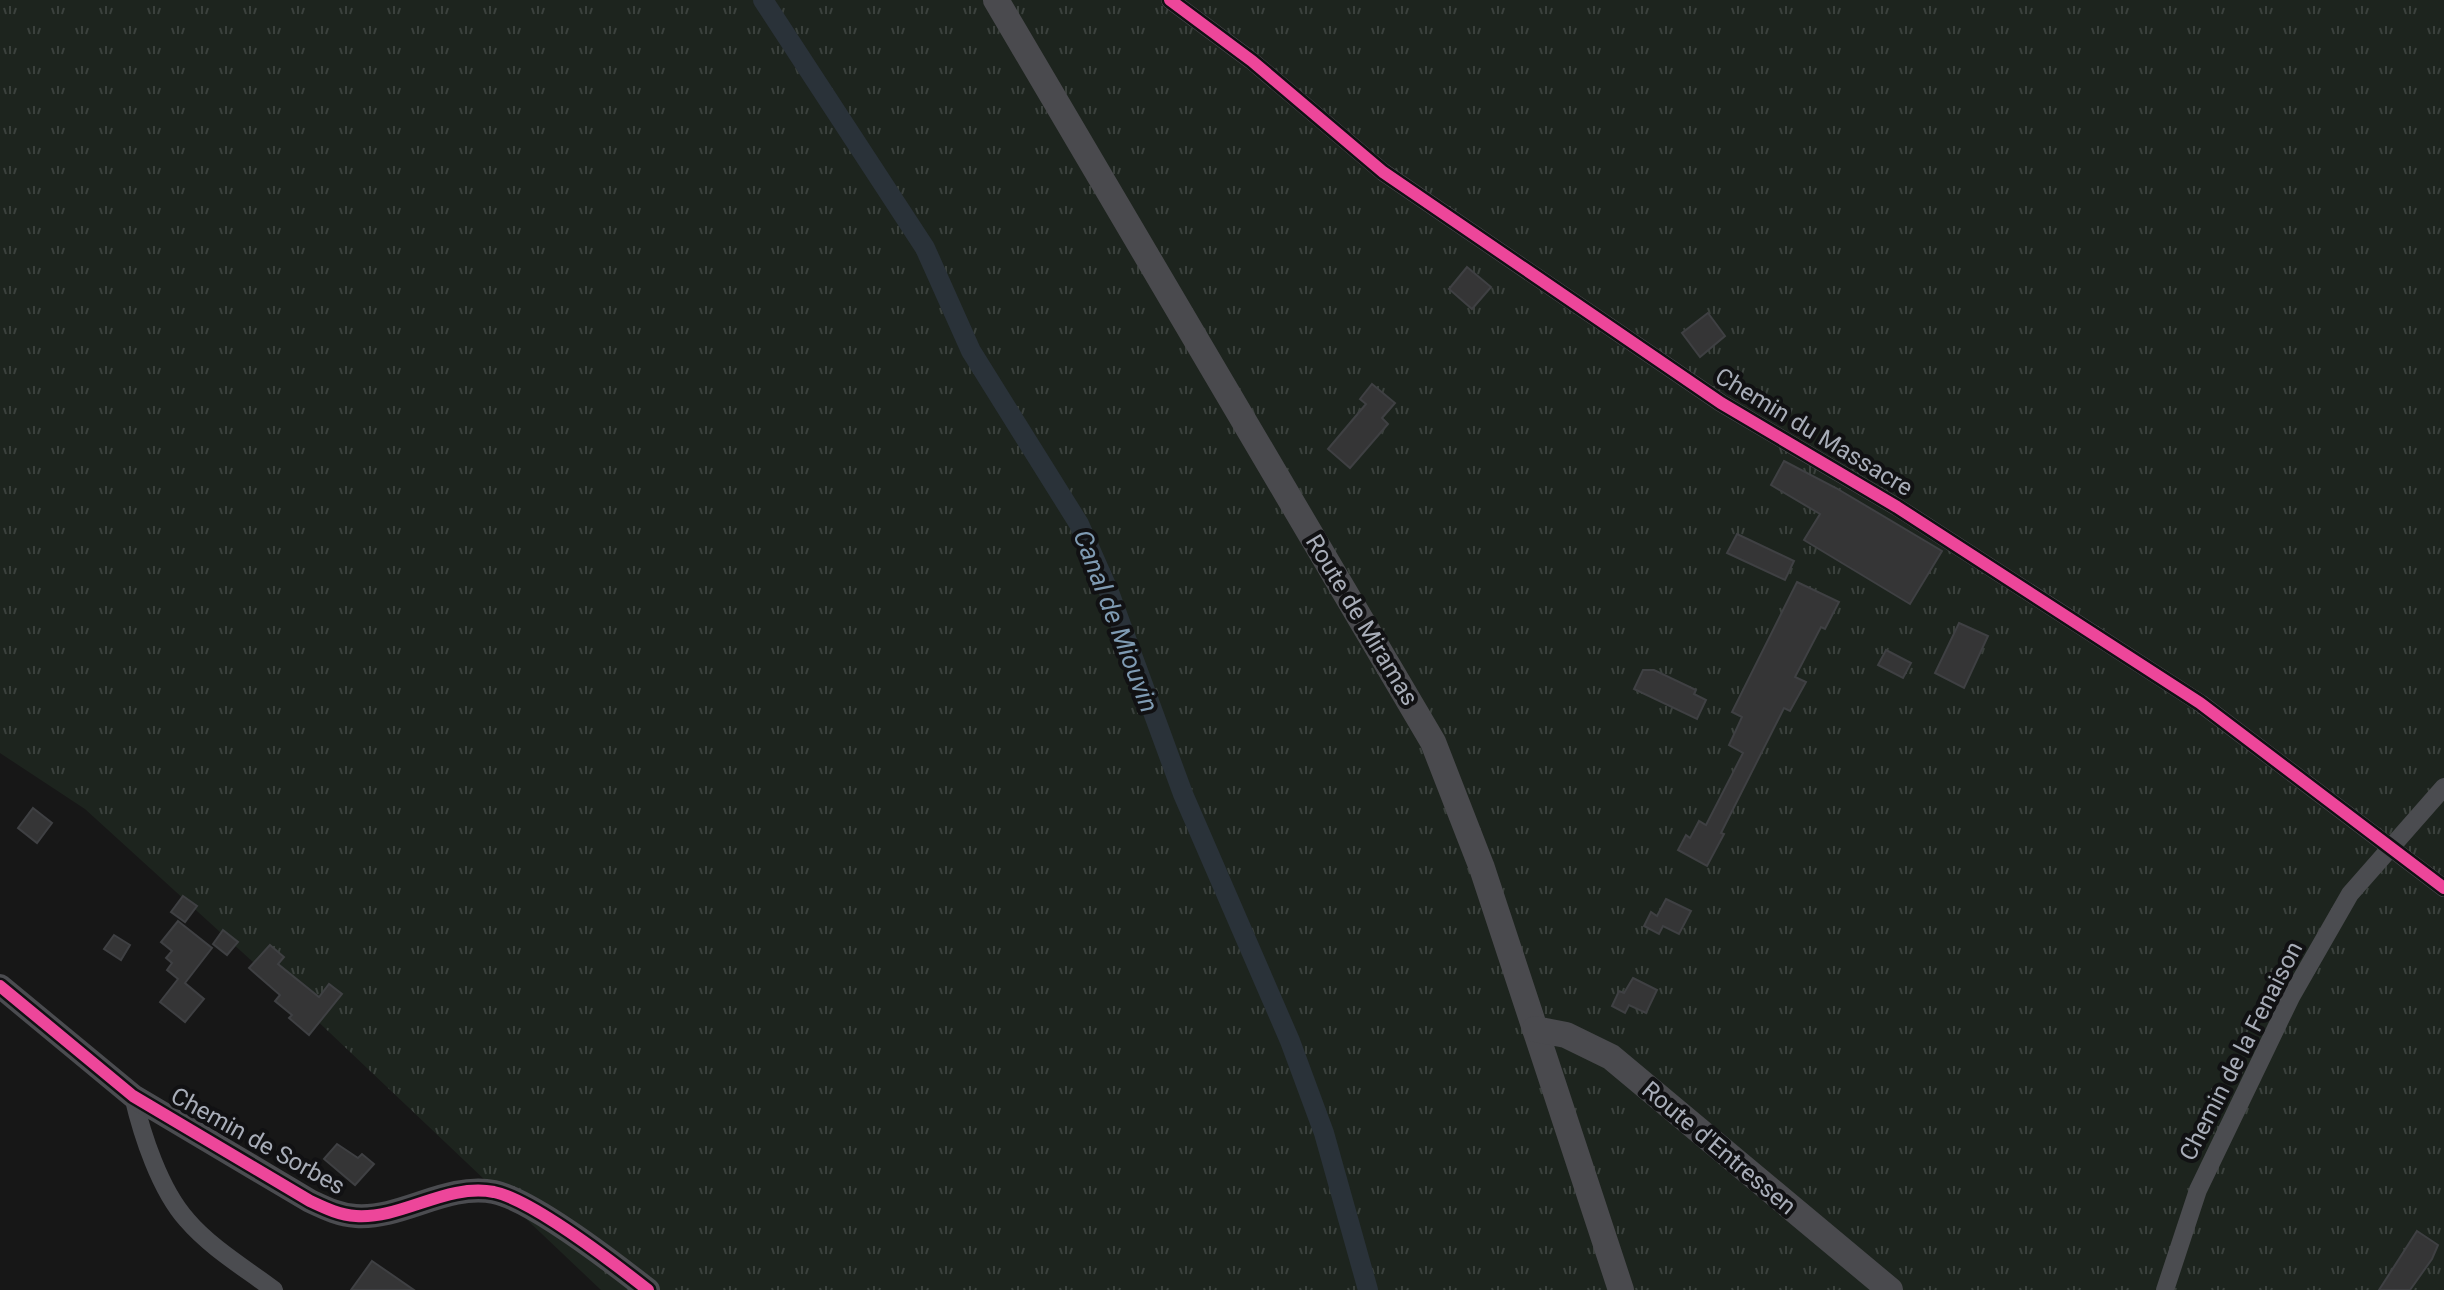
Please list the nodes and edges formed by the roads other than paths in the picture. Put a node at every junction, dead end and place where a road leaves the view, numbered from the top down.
1 (996, 0) edge
2 (1170, 0) edge
3 (2444, 787) edge
4 (2389, 848) junction
5 (2444, 888) edge
6 (0, 986) edge
7 (1535, 1029) junction
8 (133, 1096) junction
9 (274, 1290) edge
10 (648, 1290) edge
11 (1621, 1290) edge
12 (1890, 1290) edge
13 (2165, 1290) edge

1 - 7 main road, Route de Miramas
2 - 4 street, Chemin du Massacre
3 - 4 street, Chemin de la Fenaison
4 - 5 street, Chemin du Massacre
4 - 13 street, Chemin de la Fenaison
6 - 8 street, Chemin de Sorbes
7 - 11 main road, Route de Miramas
7 - 12 main road, Route d'Entressen
8 - 9 street
8 - 10 street, Chemin de Sorbes

